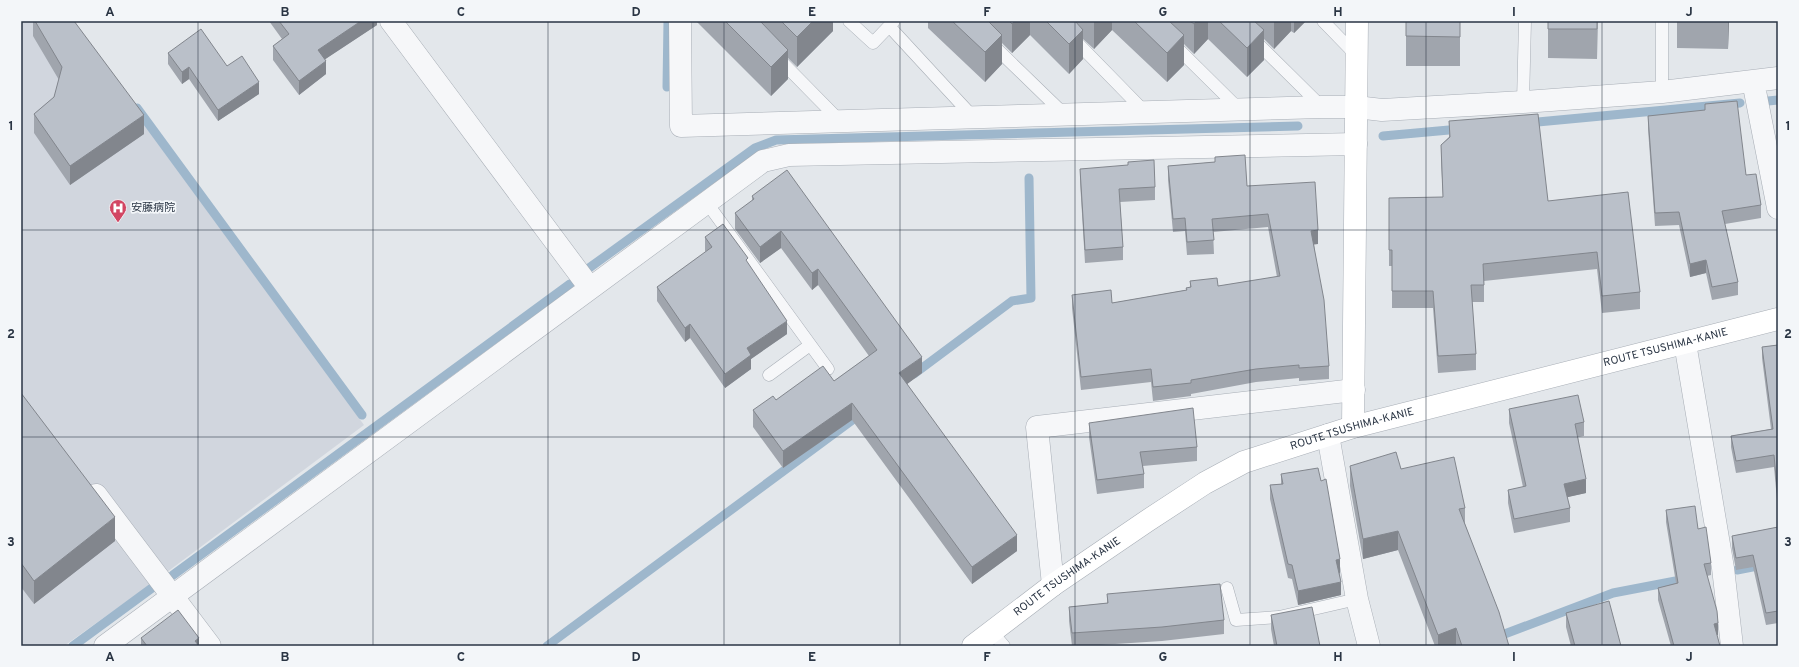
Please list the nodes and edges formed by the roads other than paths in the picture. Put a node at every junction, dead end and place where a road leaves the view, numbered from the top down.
1 (391, 21) edge
2 (680, 21) edge
3 (849, 21) edge
4 (968, 21) edge
5 (1056, 21) edge
6 (1150, 21) edge
7 (1236, 21) edge
8 (1323, 21) edge
9 (1357, 21) edge
10 (1525, 21) edge
11 (1662, 21) edge
12 (892, 24) edge
13 (768, 49) edge
14 (1357, 56) junction
15 (1778, 78) edge
16 (1754, 81) junction
17 (1662, 92) junction
18 (1524, 102) junction
19 (1322, 107) junction
20 (1356, 107) junction
21 (1239, 109) junction
22 (1145, 112) junction
23 (1065, 115) junction
24 (973, 117) junction
25 (840, 121) junction
26 (1356, 144) junction
27 (707, 203) junction
28 (1778, 208) edge
29 (590, 288) junction
30 (1778, 319) edge
31 (1685, 343) junction
32 (810, 345) junction
33 (828, 369) dead end
34 (768, 375) dead end
35 (1354, 390) junction
36 (1353, 427) junction
37 (1328, 435) junction
38 (83, 477) edge
39 (1053, 585) junction
40 (1227, 588) dead end
41 (173, 596) junction
42 (1357, 598) junction
43 (998, 639) edge
44 (105, 646) edge
45 (210, 646) edge
46 (973, 646) edge
47 (1369, 646) edge
48 (1732, 646) edge

1 - 29 street
2 - 25 street
3 - 12 lane
4 - 23 lane
5 - 22 lane
6 - 21 lane
7 - 19 lane
8 - 14 lane
9 - 14 main road
10 - 18 lane
11 - 17 lane
12 - 24 lane
13 - 25 lane
14 - 20 main road
15 - 16 street
16 - 17 street
16 - 28 street
17 - 18 street
18 - 20 street
19 - 20 street
19 - 21 street
20 - 26 main road
21 - 22 street
22 - 23 street
23 - 24 street
24 - 25 street
26 - 27 street
26 - 35 main road
27 - 29 street
27 - 32 lane
29 - 41 street
30 - 31 main road, ROUTE TSUSHIMA-KANIE
31 - 36 main road, ROUTE TSUSHIMA-KANIE
31 - 48 street
32 - 33 lane
32 - 34 lane
35 - 36 main road
35 - 39 street
36 - 37 main road, ROUTE TSUSHIMA-KANIE
37 - 39 main road, ROUTE TSUSHIMA-KANIE
37 - 42 street
38 - 41 street
39 - 43 main road, ROUTE TSUSHIMA-KANIE
40 - 42 lane
41 - 44 street
41 - 45 street
42 - 47 street
43 - 46 main road, ROUTE TSUSHIMA-KANIE

